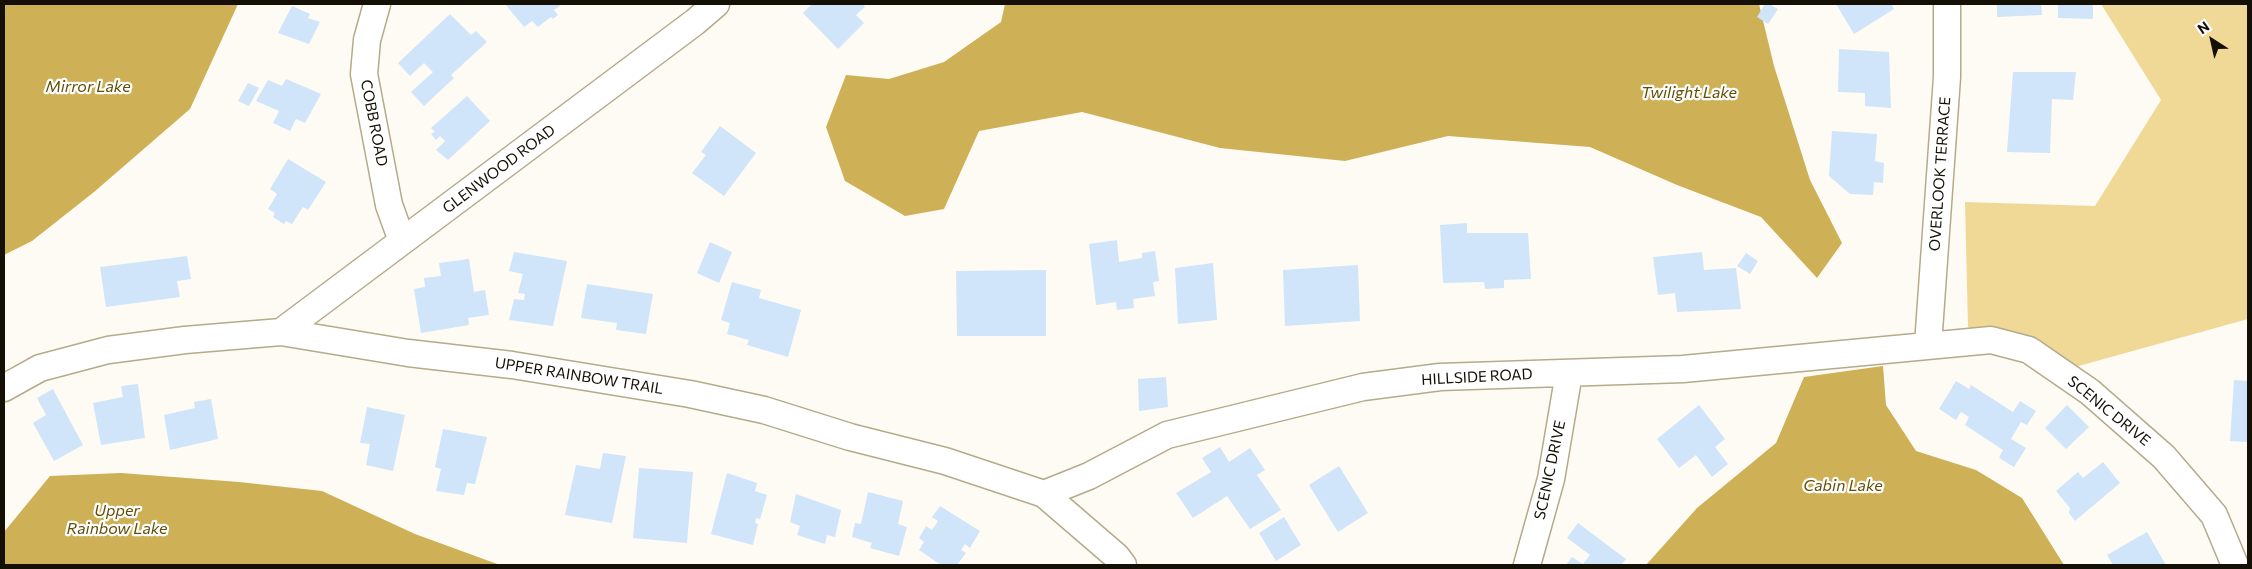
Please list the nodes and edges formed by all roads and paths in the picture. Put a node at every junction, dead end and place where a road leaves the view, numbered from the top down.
1 (377, 4) edge
2 (716, 4) edge
3 (1947, 4) edge
4 (402, 241) junction
5 (281, 332) junction
6 (1928, 345) junction
7 (1569, 373) junction
8 (4, 388) edge
9 (1044, 494) junction
10 (1123, 565) edge
11 (1527, 565) edge
12 (2235, 565) edge

1 - 4 street, COBB ROAD
2 - 4 street, GLENWOOD ROAD
3 - 6 street, OVERLOOK TERRACE
4 - 5 street, GLENWOOD ROAD
5 - 8 street, UPPER RAINBOW TRAIL
5 - 9 street, UPPER RAINBOW TRAIL
6 - 7 street, HILLSIDE ROAD
6 - 12 street, SCENIC DRIVE
7 - 9 street, HILLSIDE ROAD
7 - 11 street, SCENIC DRIVE
9 - 10 street, UPPER RAINBOW TRAIL

